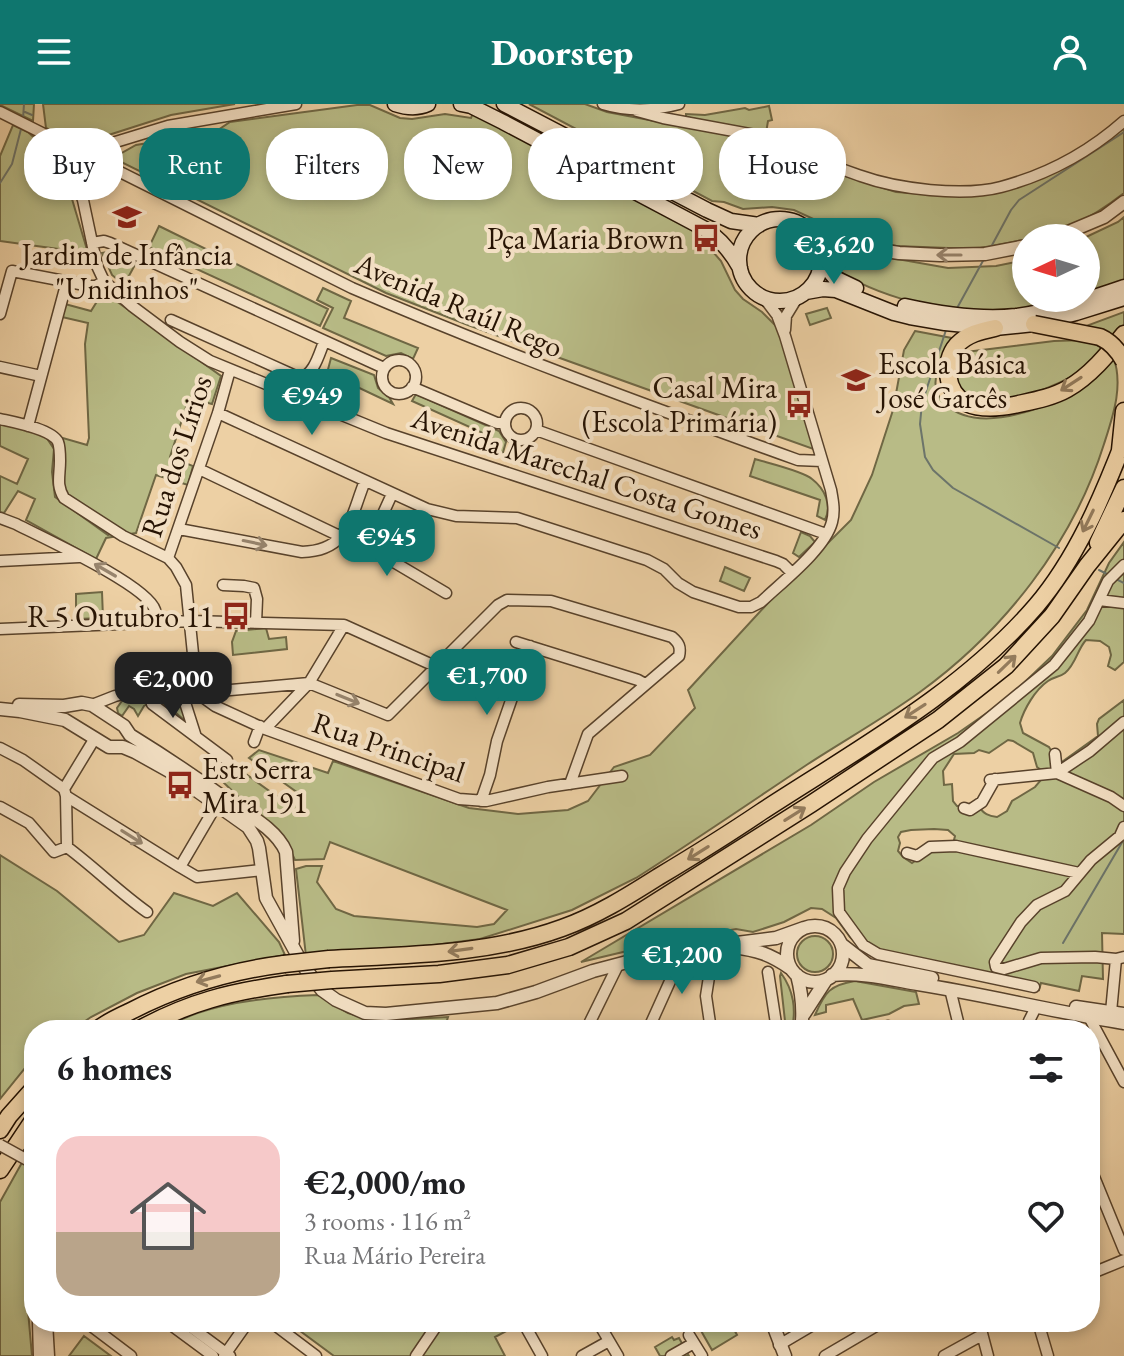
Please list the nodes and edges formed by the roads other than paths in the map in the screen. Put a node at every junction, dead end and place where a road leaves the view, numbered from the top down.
1 (296, 104) edge
2 (395, 104) edge
3 (428, 104) edge
4 (461, 104) edge
5 (505, 104) edge
6 (603, 104) edge
7 (679, 104) edge
8 (614, 106) edge
9 (661, 106) edge
10 (637, 111) junction
11 (0, 112) edge
12 (1124, 121) edge
13 (32, 128) edge
14 (123, 140) edge
15 (123, 173) edge
16 (83, 200) edge
17 (1124, 202) edge
18 (1087, 224) edge
19 (759, 225) junction
20 (808, 230) junction
21 (92, 243) junction
22 (1012, 249) edge
23 (821, 261) junction
24 (740, 268) junction
25 (67, 281) junction
26 (104, 281) junction
27 (1124, 287) edge
28 (802, 295) junction
29 (866, 297) junction
30 (764, 298) junction
31 (1124, 298) edge
32 (0, 314) edge
33 (171, 320) dead end
34 (1034, 324) junction
35 (995, 328) junction
36 (1124, 334) edge
37 (785, 336) junction
38 (324, 342) junction
39 (1124, 361) edge
40 (0, 367) edge
41 (384, 368) junction
42 (230, 370) junction
43 (41, 376) junction
44 (412, 387) junction
45 (1124, 411) edge
46 (218, 413) junction
47 (0, 419) edge
48 (505, 423) junction
49 (28, 426) junction
50 (536, 430) junction
51 (1122, 446) edge
52 (822, 461) junction
53 (199, 469) junction
54 (365, 481) junction
55 (1124, 488) edge
56 (392, 494) junction
57 (0, 518) edge
58 (1124, 520) edge
59 (179, 529) junction
60 (826, 534) junction
61 (342, 538) junction
62 (367, 549) junction
63 (81, 557) junction
64 (168, 558) junction
65 (0, 561) edge
66 (1087, 566) junction
67 (792, 573) junction
68 (1116, 573) edge
69 (223, 585) dead end
70 (446, 593) dead end
71 (1099, 600) junction
72 (1124, 603) edge
73 (191, 621) junction
74 (156, 623) junction
75 (256, 623) junction
76 (344, 625) junction
77 (0, 629) edge
78 (516, 642) dead end
79 (530, 646) junction
80 (437, 667) junction
81 (309, 683) junction
82 (645, 684) junction
83 (124, 693) junction
84 (182, 693) junction
85 (197, 693) junction
86 (152, 704) dead end
87 (76, 705) junction
88 (92, 705) junction
89 (0, 707) edge
90 (112, 719) junction
91 (1124, 722) edge
92 (72, 723) junction
93 (262, 728) junction
94 (130, 735) junction
95 (196, 737) junction
96 (95, 738) junction
97 (254, 742) dead end
98 (123, 747) junction
99 (0, 748) edge
100 (1055, 754) dead end
101 (227, 760) dead end
102 (1057, 773) junction
103 (622, 776) dead end
104 (570, 784) junction
105 (65, 792) junction
106 (481, 801) junction
107 (217, 804) junction
108 (1124, 806) edge
109 (0, 807) edge
110 (964, 808) dead end
111 (1124, 827) edge
112 (278, 839) junction
113 (67, 847) junction
114 (259, 848) junction
115 (907, 853) dead end
116 (180, 867) junction
117 (262, 870) junction
118 (1079, 873) junction
119 (290, 896) junction
120 (266, 898) junction
121 (147, 912) dead end
122 (804, 928) junction
123 (293, 944) junction
124 (841, 944) junction
125 (714, 945) junction
126 (685, 948) junction
127 (1120, 958) edge
128 (618, 965) junction
129 (768, 972) dead end
130 (794, 972) junction
131 (829, 977) junction
132 (1034, 987) dead end
133 (950, 989) junction
134 (1036, 1007) junction
135 (1117, 1013) edge
136 (804, 1014) junction
137 (1089, 1017) junction
138 (115, 1020) edge
139 (156, 1020) edge
140 (591, 1020) edge
141 (653, 1020) edge
142 (710, 1020) edge
143 (775, 1020) edge
144 (803, 1020) edge
145 (958, 1020) edge
146 (1030, 1020) edge
147 (1091, 1020) edge
148 (1124, 1023) edge
149 (1100, 1037) edge
150 (1124, 1082) edge
151 (24, 1099) edge
152 (0, 1130) edge
153 (24, 1134) edge
154 (0, 1145) edge
155 (24, 1159) edge
156 (0, 1170) edge
157 (1100, 1191) edge
158 (1124, 1250) edge
159 (1124, 1260) edge
160 (1100, 1270) edge
161 (38, 1332) edge
162 (48, 1332) edge
163 (99, 1332) edge
164 (181, 1332) edge
165 (197, 1332) edge
166 (242, 1332) edge
167 (284, 1332) edge
168 (432, 1332) edge
169 (529, 1332) edge
170 (604, 1332) edge
171 (805, 1332) edge
172 (866, 1332) edge
173 (981, 1332) edge
174 (1041, 1332) edge
175 (982, 1335) junction
176 (609, 1341) junction
177 (782, 1350) edge
178 (227, 1355) edge
179 (39, 1356) edge
180 (49, 1356) edge
181 (131, 1356) edge
182 (213, 1356) edge
183 (316, 1356) edge
184 (416, 1356) edge
185 (542, 1356) edge
186 (582, 1356) edge
187 (618, 1356) edge
188 (671, 1356) edge
189 (702, 1356) edge
190 (825, 1356) edge
191 (944, 1356) edge
192 (988, 1356) edge
193 (1048, 1356) edge

1 - 14 street
2 - 3 main road
4 - 24 main road
5 - 19 main road
6 - 8 street
7 - 9 street
8 - 10 street
9 - 10 street
10 - 12 street
11 - 13 street, Avenida Raúl Rego
15 - 52 street, Avenida Raúl Rego
16 - 21 street
17 - 18 street
19 - 20 main road
19 - 24 main road
22 -> 20 street
20 - 23 main road
21 - 26 street
21 - 38 street
23 - 28 main road
23 - 29 main road
24 - 30 main road
25 - 26 street
25 - 32 street
25 - 43 street
26 - 42 street, Avenida Marechal Costa Gomes
27 - 29 main road
28 - 29 main road
28 - 30 main road
28 - 37 street
29 - 35 main road
30 - 37 street
31 - 34 main road
33 - 38 street
34 - 35 main road
34 - 39 highway, bridge
36 -> 35 highway
37 - 52 street
38 - 41 street
40 - 43 street
41 - 44 street
41 - 44 street
42 - 46 street, Rua dos Lírios
42 - 67 street, Avenida Marechal Costa Gomes
43 - 49 street
44 - 48 street
45 - 51 highway
46 - 53 street, Rua dos Lírios
46 - 54 street
47 - 49 street
48 - 50 street
48 - 50 street
49 - 64 street
50 - 60 street
51 -> 138 highway, bridge
52 - 60 street
53 - 59 street, Rua dos Lírios
53 - 61 street
54 - 56 street
54 - 61 street
55 - 66 highway
56 - 62 street
56 - 67 street
57 - 63 street
58 - 66 highway
59 -> 61 street
59 - 64 street, Rua dos Lírios
60 - 67 street
61 - 62 street
62 - 70 street
63 - 65 street
74 -> 63 street
64 - 73 street
139 -> 66 highway, bridge
68 - 71 street
69 - 75 street
71 - 72 street
71 - 132 street
73 - 74 street
73 - 75 street
73 - 85 street
74 - 77 street
75 - 76 street
76 - 80 street
76 - 81 street
78 - 79 street
79 - 82 street
79 - 106 street
81 -> 80 street
80 - 82 street
81 - 85 street
81 - 93 street
82 - 104 street
83 - 84 street
83 - 88 street
83 - 90 street
84 - 85 street
84 - 95 street
85 - 93 street, Rua Principal
86 - 95 street
87 - 88 street
87 - 89 street
87 - 92 street
88 - 90 street
89 - 92 street
90 - 94 street
91 - 102 street
92 - 96 street
93 - 97 street
93 - 106 street, Rua Principal
94 - 98 street
94 - 112 street
95 - 101 street
96 - 98 street
96 - 105 street
98 - 107 street
99 - 105 street
100 - 102 street
102 - 108 street
102 - 110 street
103 - 104 street, Rua Principal
104 - 106 street, Rua Principal
105 - 113 street
105 -> 116 street
107 - 114 street
107 - 116 street
109 - 113 street
111 - 118 street
112 - 114 street
112 - 119 street
113 - 121 street
114 - 117 street
115 - 118 street
116 - 117 street
117 - 120 street
118 - 127 street
119 - 120 street
119 - 123 street
120 - 123 street
122 - 124 street
122 - 125 street
122 - 130 street
123 - 128 street
124 - 131 street
124 - 135 street
125 - 126 street
125 - 130 street
125 - 142 street
126 - 128 street
126 - 141 street
127 - 135 street
128 - 140 street
129 - 143 street
130 - 131 street
130 - 136 street
131 - 133 street
131 - 136 street
133 - 134 street
133 - 145 street
134 - 137 street
134 - 146 street
136 - 144 street
137 - 147 street
137 - 148 street
149 - 150 street
151 - 152 highway
153 - 156 highway
154 - 155 street, bridge
157 - 158 street
159 - 160 street
161 - 179 street
162 - 180 street
163 - 181 street
164 - 182 street
165 - 178 street
166 - 178 street
167 - 183 street
168 - 184 street
169 - 185 street
170 - 176 street
171 - 177 street
172 - 190 street
173 - 175 street
174 - 193 street
175 - 191 street
175 - 192 street
176 - 186 street
176 - 187 street
188 - 189 street

